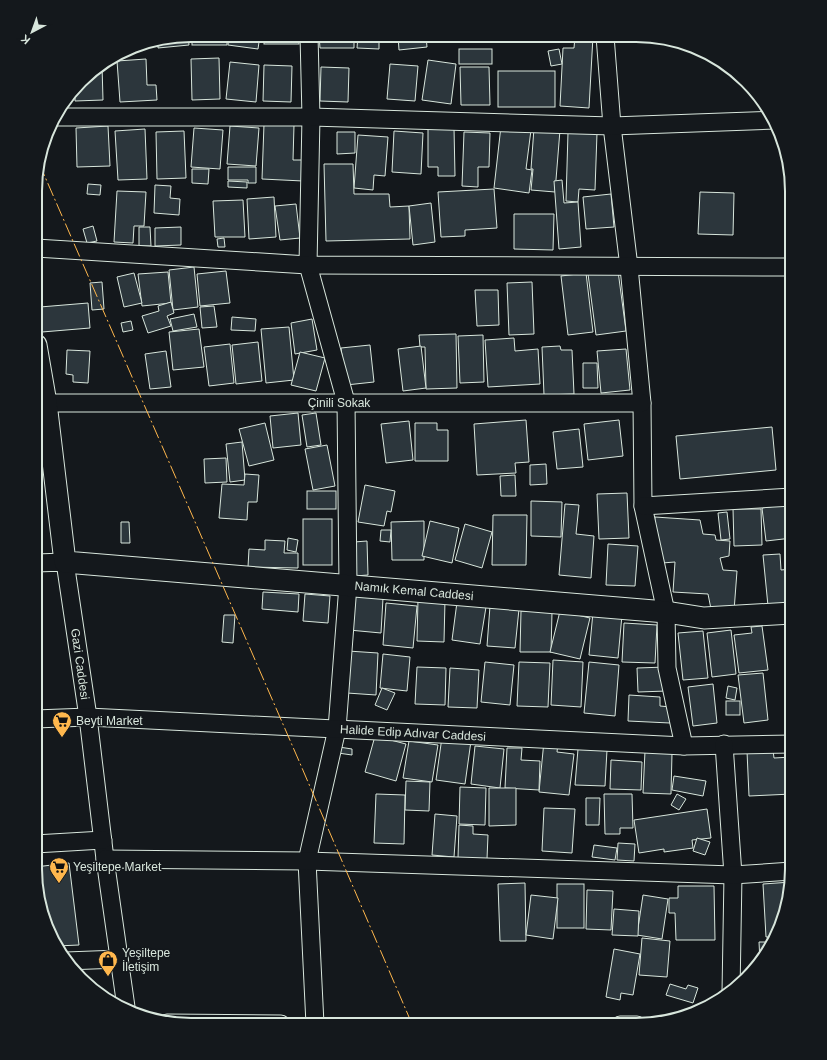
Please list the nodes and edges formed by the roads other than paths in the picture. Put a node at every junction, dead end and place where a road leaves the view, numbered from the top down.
1 (309, 42) edge
2 (605, 42) edge
3 (61, 117) edge
4 (311, 117) junction
5 (767, 120) edge
6 (612, 126) junction
7 (42, 248) edge
8 (308, 265) junction
9 (629, 267) junction
10 (785, 267) edge
11 (346, 402) junction
12 (642, 403) junction
13 (42, 404) edge
14 (42, 411) edge
15 (785, 497) edge
16 (643, 506) junction
17 (65, 562) junction
18 (42, 563) edge
19 (348, 585) junction
20 (666, 612) junction
21 (785, 613) edge
22 (88, 717) junction
23 (42, 719) edge
24 (337, 729) junction
25 (724, 744) junction
26 (785, 744) edge
27 (684, 746) junction
28 (103, 840) junction
29 (42, 844) edge
30 (105, 859) junction
31 (307, 861) junction
32 (785, 871) edge
33 (733, 875) junction
34 (119, 959) junction
35 (74, 961) edge
36 (731, 983) edge
37 (125, 1003) edge
38 (315, 1018) edge

1 - 4 street
2 - 6 street
3 - 4 street
4 - 6 street
4 - 8 street
5 - 6 street
6 - 9 street
7 - 8 street
8 - 9 street
8 - 11 street
9 - 10 street
9 - 12 street
11 - 12 street, Çinili Sokak
11 - 13 street, Çinili Sokak
11 - 19 street
12 - 16 street
14 - 17 street, Gazi Caddesi
15 - 16 street
16 - 20 street
17 - 18 street, Namık Kemal Caddesi
17 - 19 street, Namık Kemal Caddesi
17 - 22 street, Gazi Caddesi
19 - 20 street, Namık Kemal Caddesi
19 - 24 street
20 - 21 street, Namık Kemal Caddesi
20 - 27 street
22 - 23 street, Halide Edip Adıvar Caddesi
22 - 24 street, Halide Edip Adıvar Caddesi
22 - 28 street, Gazi Caddesi
24 - 27 street, Halide Edip Adıvar Caddesi
24 - 31 street
25 - 26 street, Halide Edip Adıvar Caddesi
25 - 27 street, Halide Edip Adıvar Caddesi
25 - 33 street
28 - 29 street
28 - 30 street, Gazi Caddesi
30 - 31 street
30 - 34 street, Gazi Caddesi
31 - 33 street
31 - 38 street
32 - 33 street
33 - 36 street
34 - 35 street
34 - 37 street, Gazi Caddesi

